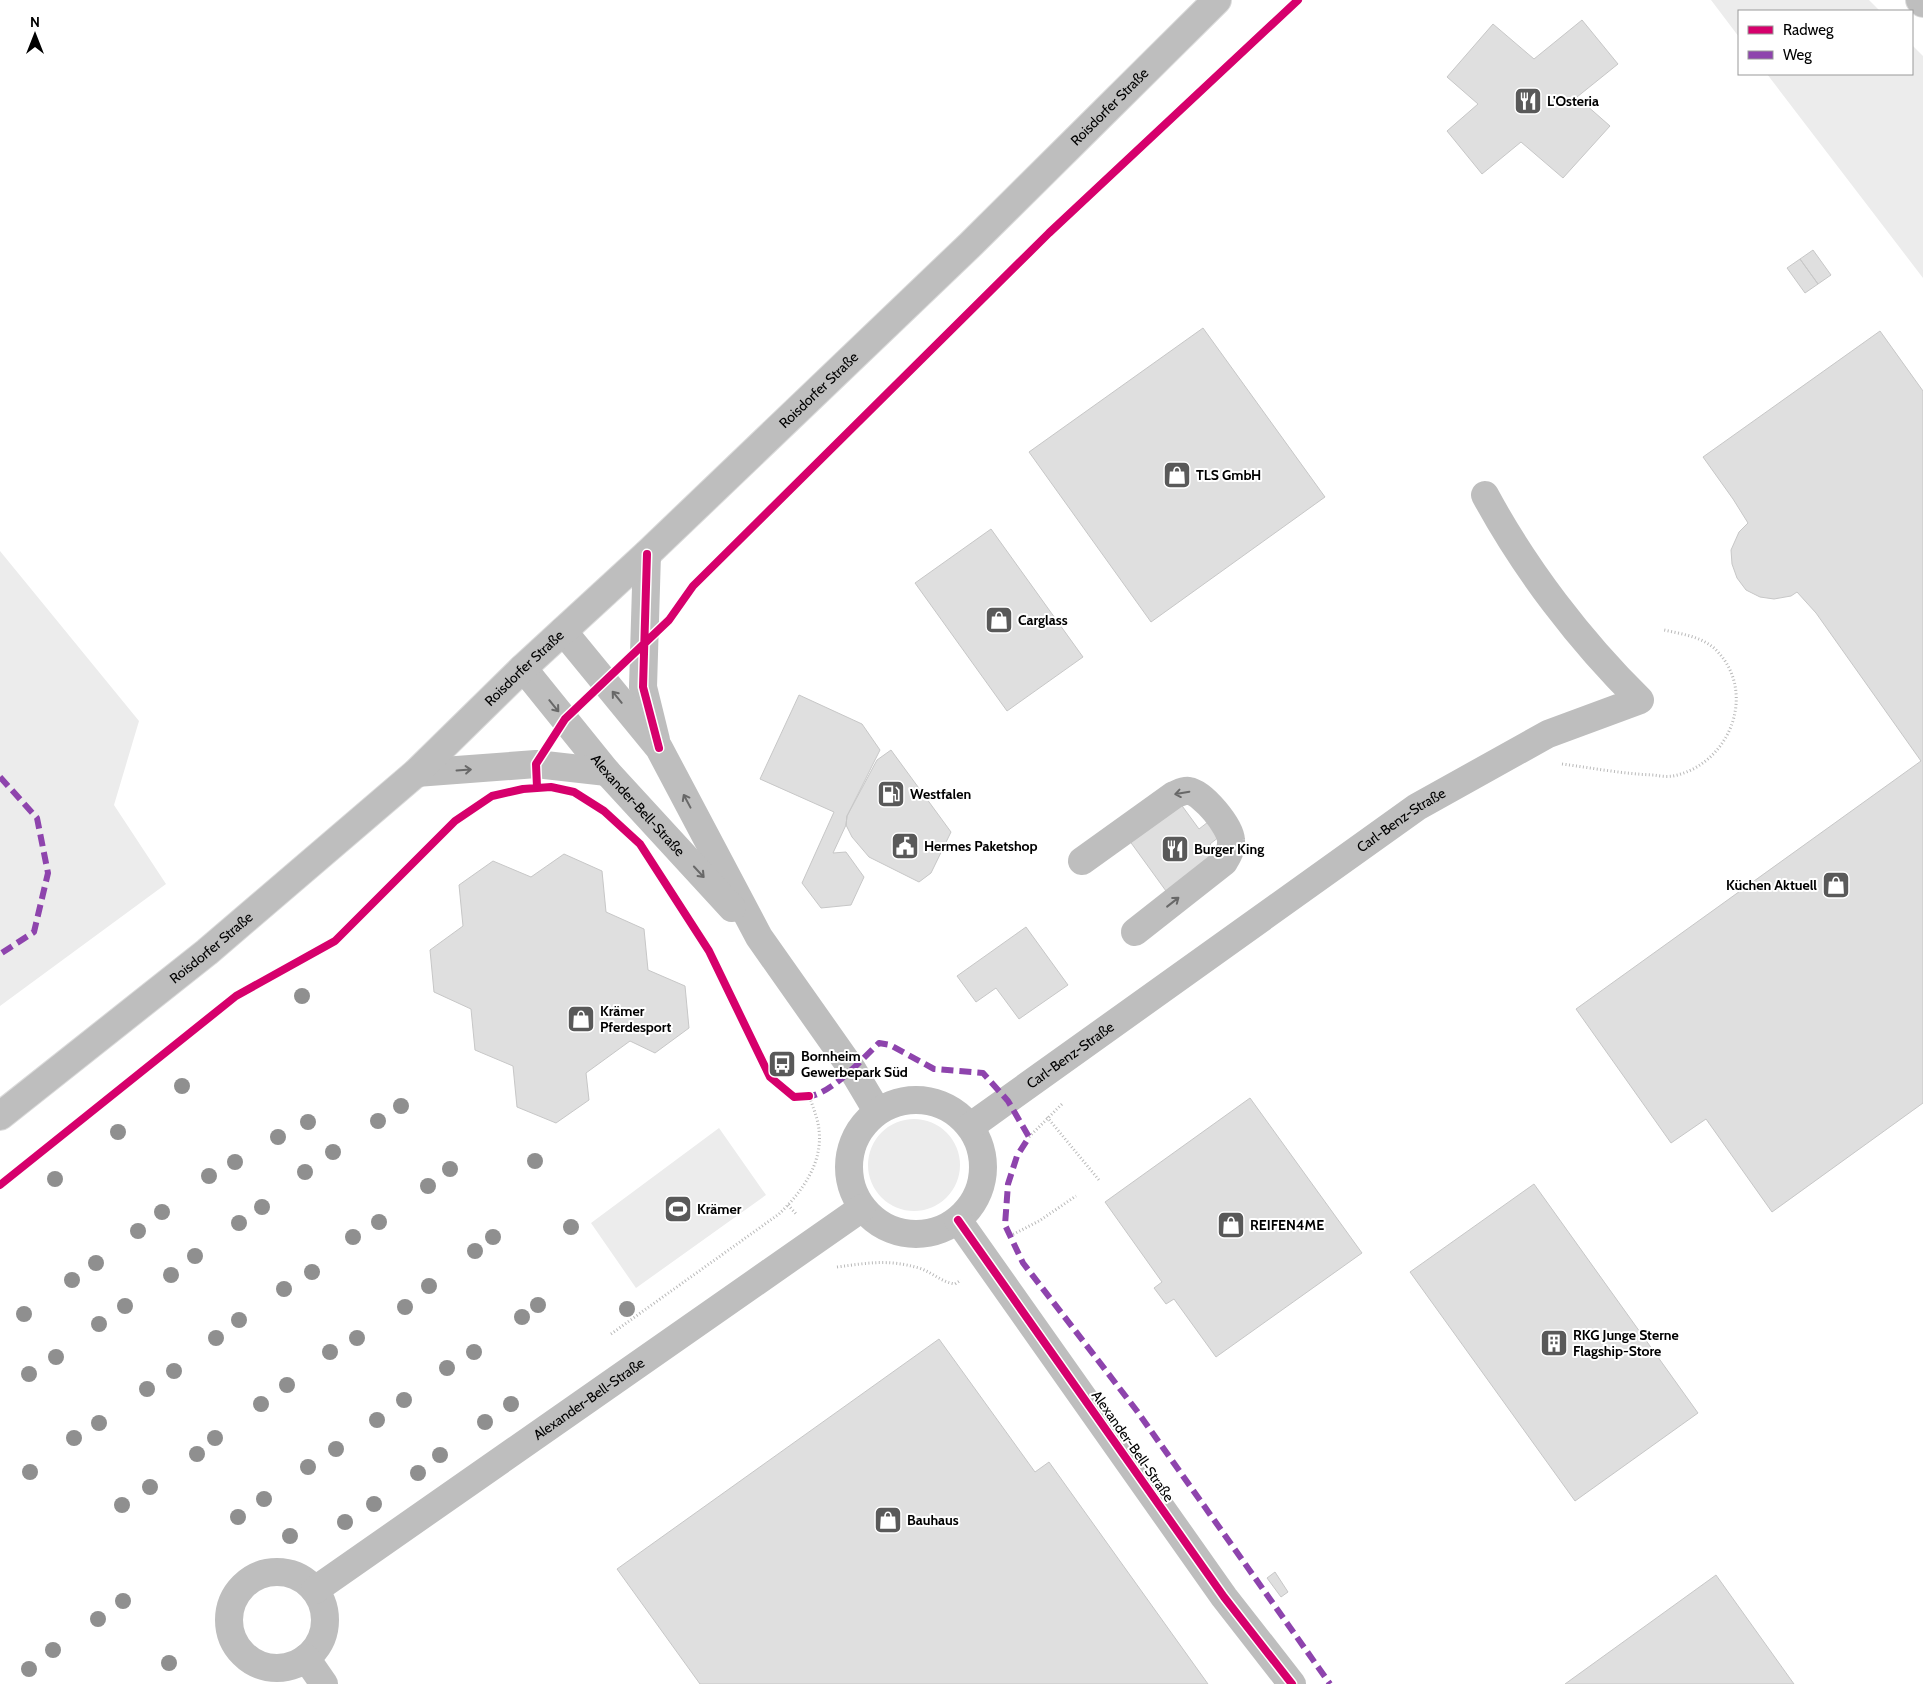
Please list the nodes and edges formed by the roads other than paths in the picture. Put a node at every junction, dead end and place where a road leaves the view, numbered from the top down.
1 (1217, 0) edge
2 (1920, 0) edge
3 (1923, 3) edge
4 (1485, 495) dead end
5 (647, 554) junction
6 (563, 631) junction
7 (523, 668) junction
8 (658, 748) junction
9 (607, 772) junction
10 (416, 773) junction
11 (1082, 861) dead end
12 (1134, 932) dead end
13 (759, 937) junction
14 (877, 1111) junction
15 (0, 1116) edge
16 (971, 1126) junction
17 (862, 1208) junction
18 (958, 1220) junction
19 (315, 1590) junction
20 (306, 1658) junction
21 (324, 1684) edge
22 (1292, 1684) edge

1 - 5 main road, Roisdorfer Straße
2 - 3 main road
4 - 16 main road, Carl-Benz-Straße
5 - 6 main road, Roisdorfer Straße
5 - 8 main road, Alexander-Bell-Straße
6 - 7 main road, Roisdorfer Straße
8 -> 6 main road, Alexander-Bell-Straße
7 -> 9 main road, Alexander-Bell-Straße
7 - 10 main road, Roisdorfer Straße
13 -> 8 main road, Alexander-Bell-Straße
10 -> 9 main road
9 -> 13 main road, Alexander-Bell-Straße
10 - 15 main road, Roisdorfer Straße
12 -> 11 main road
13 - 14 main road, Alexander-Bell-Straße
14 - 16 main road
14 - 17 main road
16 - 18 main road
17 - 18 main road
17 - 19 main road, Alexander-Bell-Straße
18 - 22 main road, Alexander-Bell-Straße
19 - 20 main road
19 - 20 main road
20 - 21 main road

